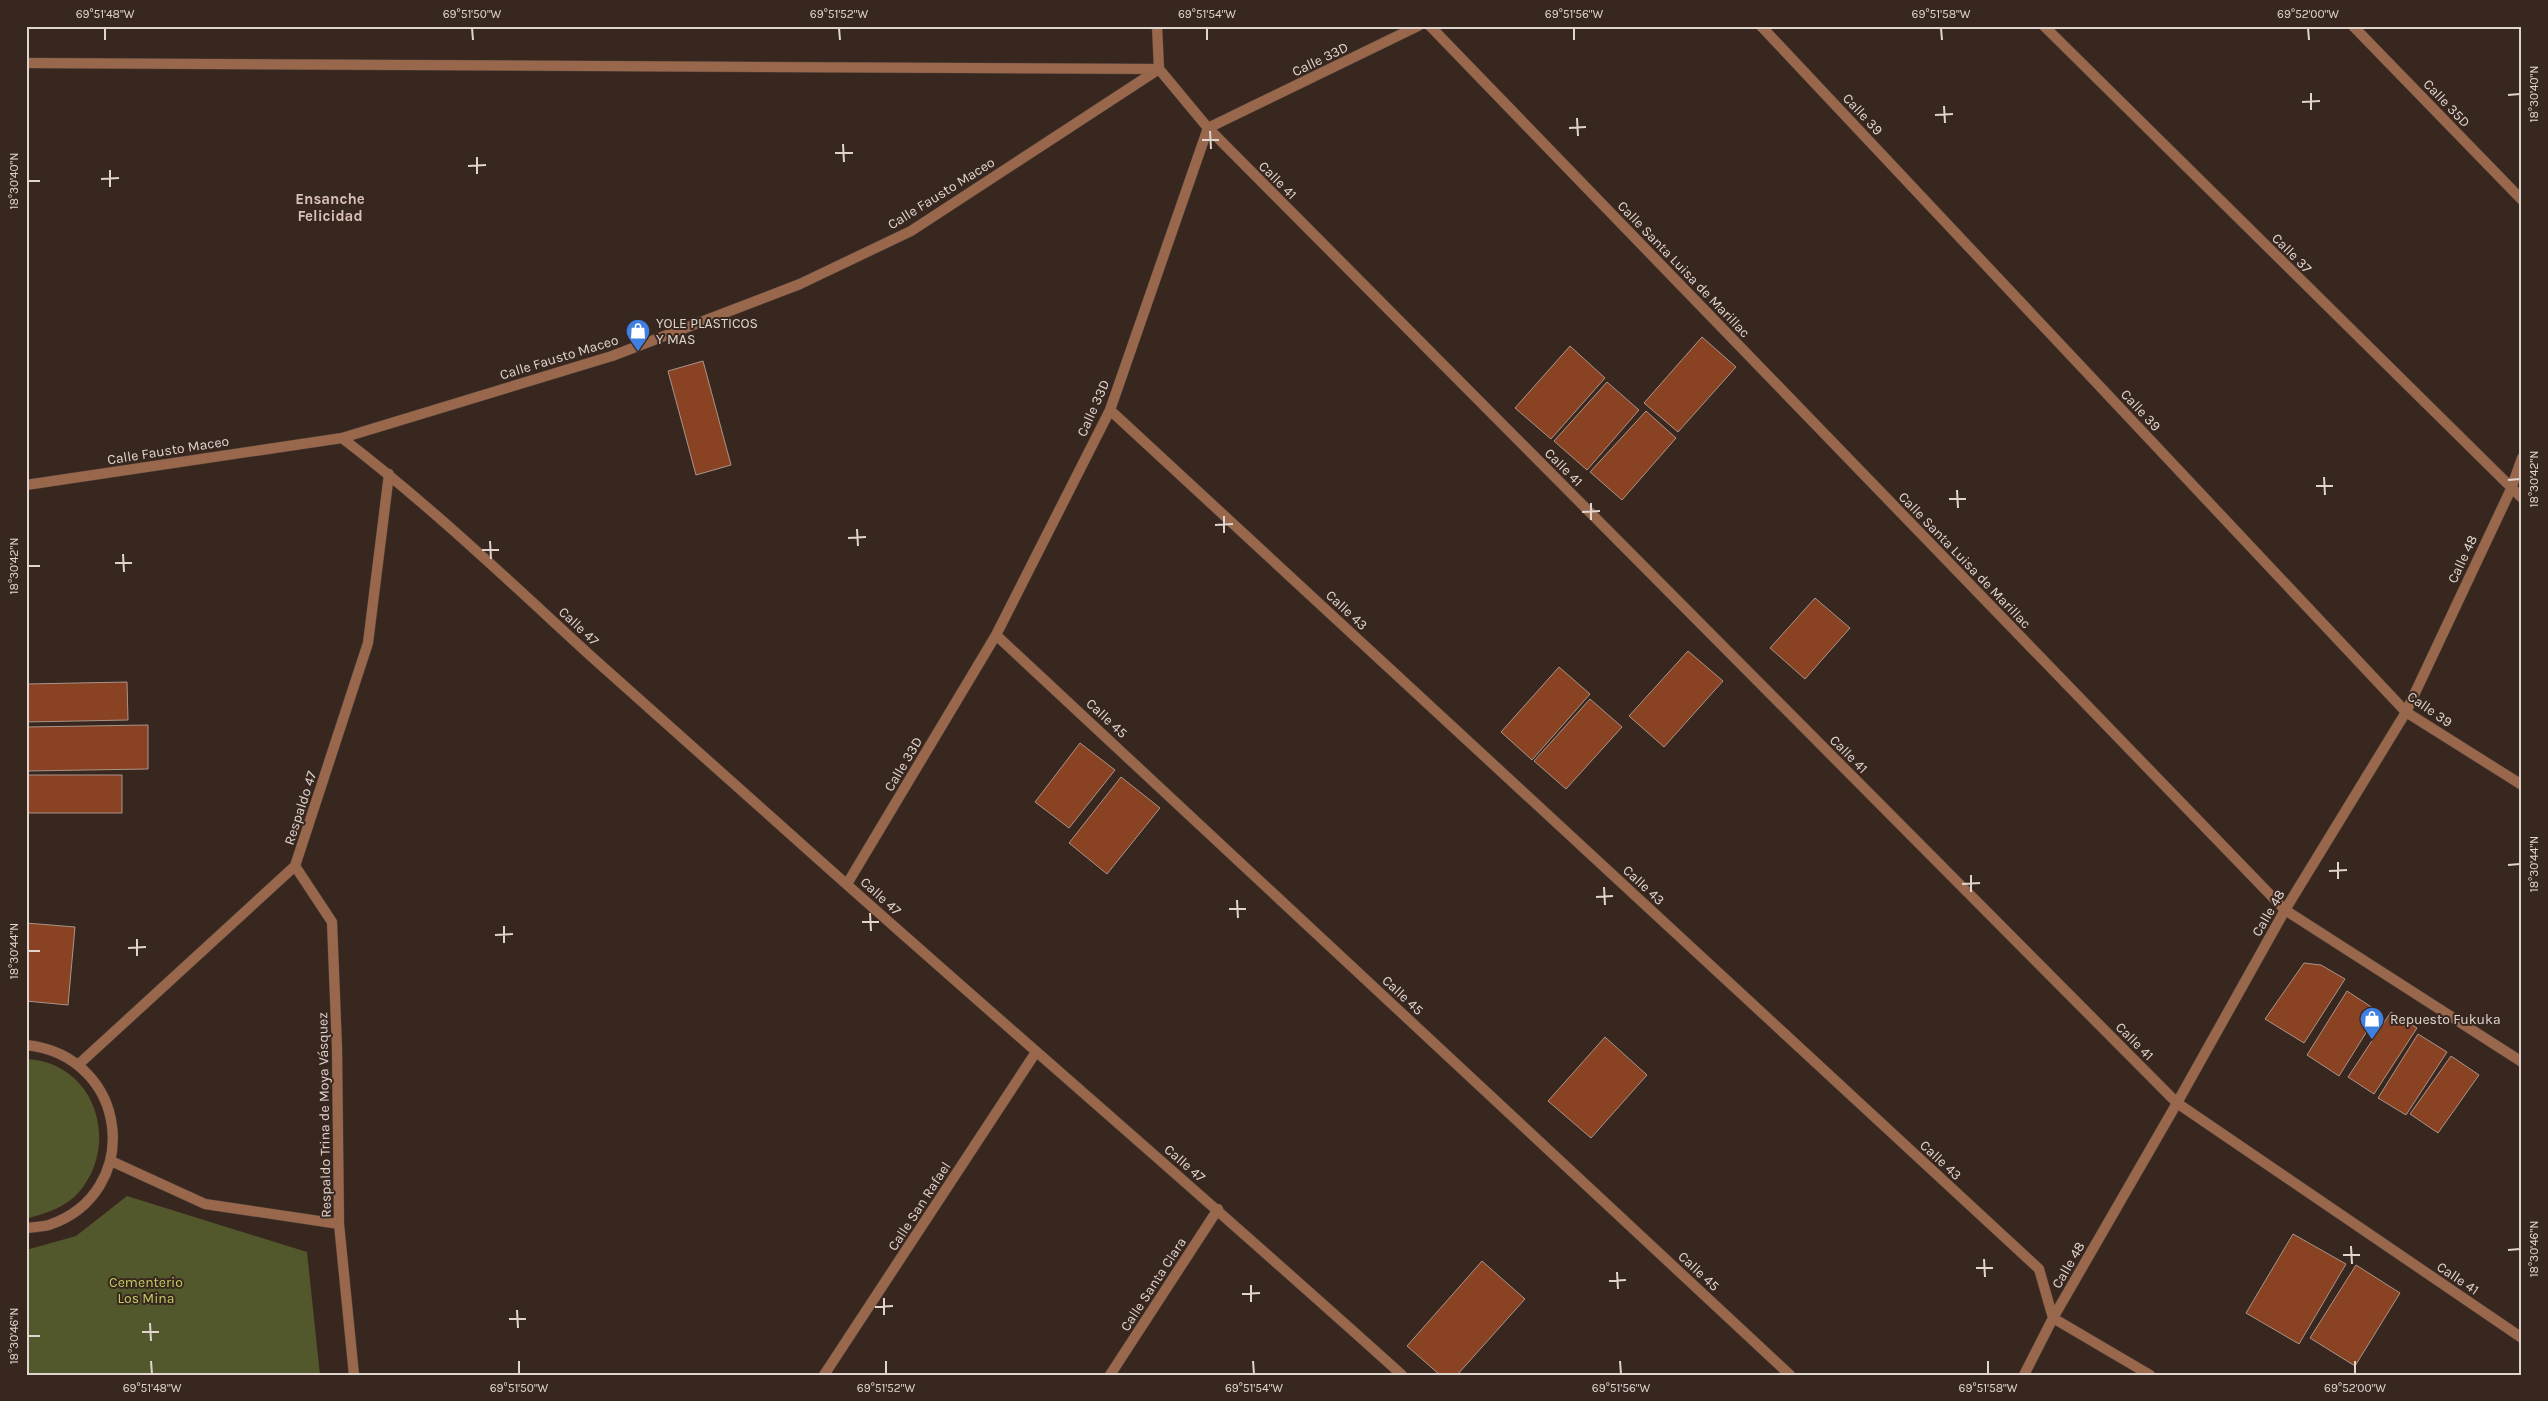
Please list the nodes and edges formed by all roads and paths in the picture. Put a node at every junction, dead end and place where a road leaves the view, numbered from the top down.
1 (1157, 26) edge
2 (1418, 26) edge
3 (1430, 26) edge
4 (1762, 26) edge
5 (2044, 26) edge
6 (2353, 26) edge
7 (26, 62) edge
8 (1158, 69) junction
9 (1208, 128) junction
10 (2522, 200) edge
11 (1110, 410) junction
12 (342, 438) junction
13 (2522, 458) edge
14 (389, 474) junction
15 (26, 486) edge
16 (2510, 489) junction
17 (2522, 498) edge
18 (996, 634) junction
19 (2406, 712) junction
20 (2522, 785) edge
21 (295, 866) junction
22 (846, 884) junction
23 (2285, 910) junction
24 (26, 1045) edge
25 (1036, 1052) junction
26 (2522, 1062) edge
27 (79, 1064) junction
28 (2177, 1103) junction
29 (110, 1161) junction
30 (1218, 1209) junction
31 (340, 1224) junction
32 (26, 1228) edge
33 (2053, 1318) junction
34 (2522, 1338) edge
35 (354, 1375) edge
36 (824, 1375) edge
37 (1110, 1375) edge
38 (1402, 1375) edge
39 (1790, 1375) edge
40 (2024, 1375) edge
41 (2150, 1375) edge

1 - 8 street
2 - 9 street, Calle 33D
3 - 23 street, Calle Santa Luisa de Marillac
4 - 19 street, Calle 39
5 - 16 street, Calle 37
6 - 10 street, Calle 35D
7 - 8 street
8 - 9 street, Calle 41
8 - 12 street, Calle Fausto Maceo
9 - 11 street, Calle 33D
9 - 28 street, Calle 41
11 - 18 street, Calle 33D
11 - 33 street, Calle 43
12 - 14 street, Calle 47
12 - 15 street, Calle Fausto Maceo
13 - 16 street, Calle 48
14 - 21 street, Respaldo 47
14 - 22 street, Calle 47
16 - 17 street, Calle 37
16 - 19 street, Calle 48
18 - 22 street, Calle 33D
18 - 39 street, Calle 45
19 - 20 street, Calle 39
19 - 23 street, Calle 48
21 - 27 street, Respaldo 47
21 - 31 street, Respaldo Trina de Moya Vásquez
22 - 25 street, Calle 47
23 - 26 street, Calle Santa Luisa de Marillac
23 - 28 street, Calle 48
24 - 27 street
25 - 30 street, Calle 47
25 - 36 street, Calle San Rafael
27 - 29 street
28 - 33 street, Calle 48
28 - 34 street, Calle 41
29 - 31 street
29 - 32 street
30 - 37 street, Calle Santa Clara
30 - 38 street, Calle 47
31 - 35 street, Respaldo Trina de Moya Vásquez
33 - 40 street, Calle 48
33 - 41 street

